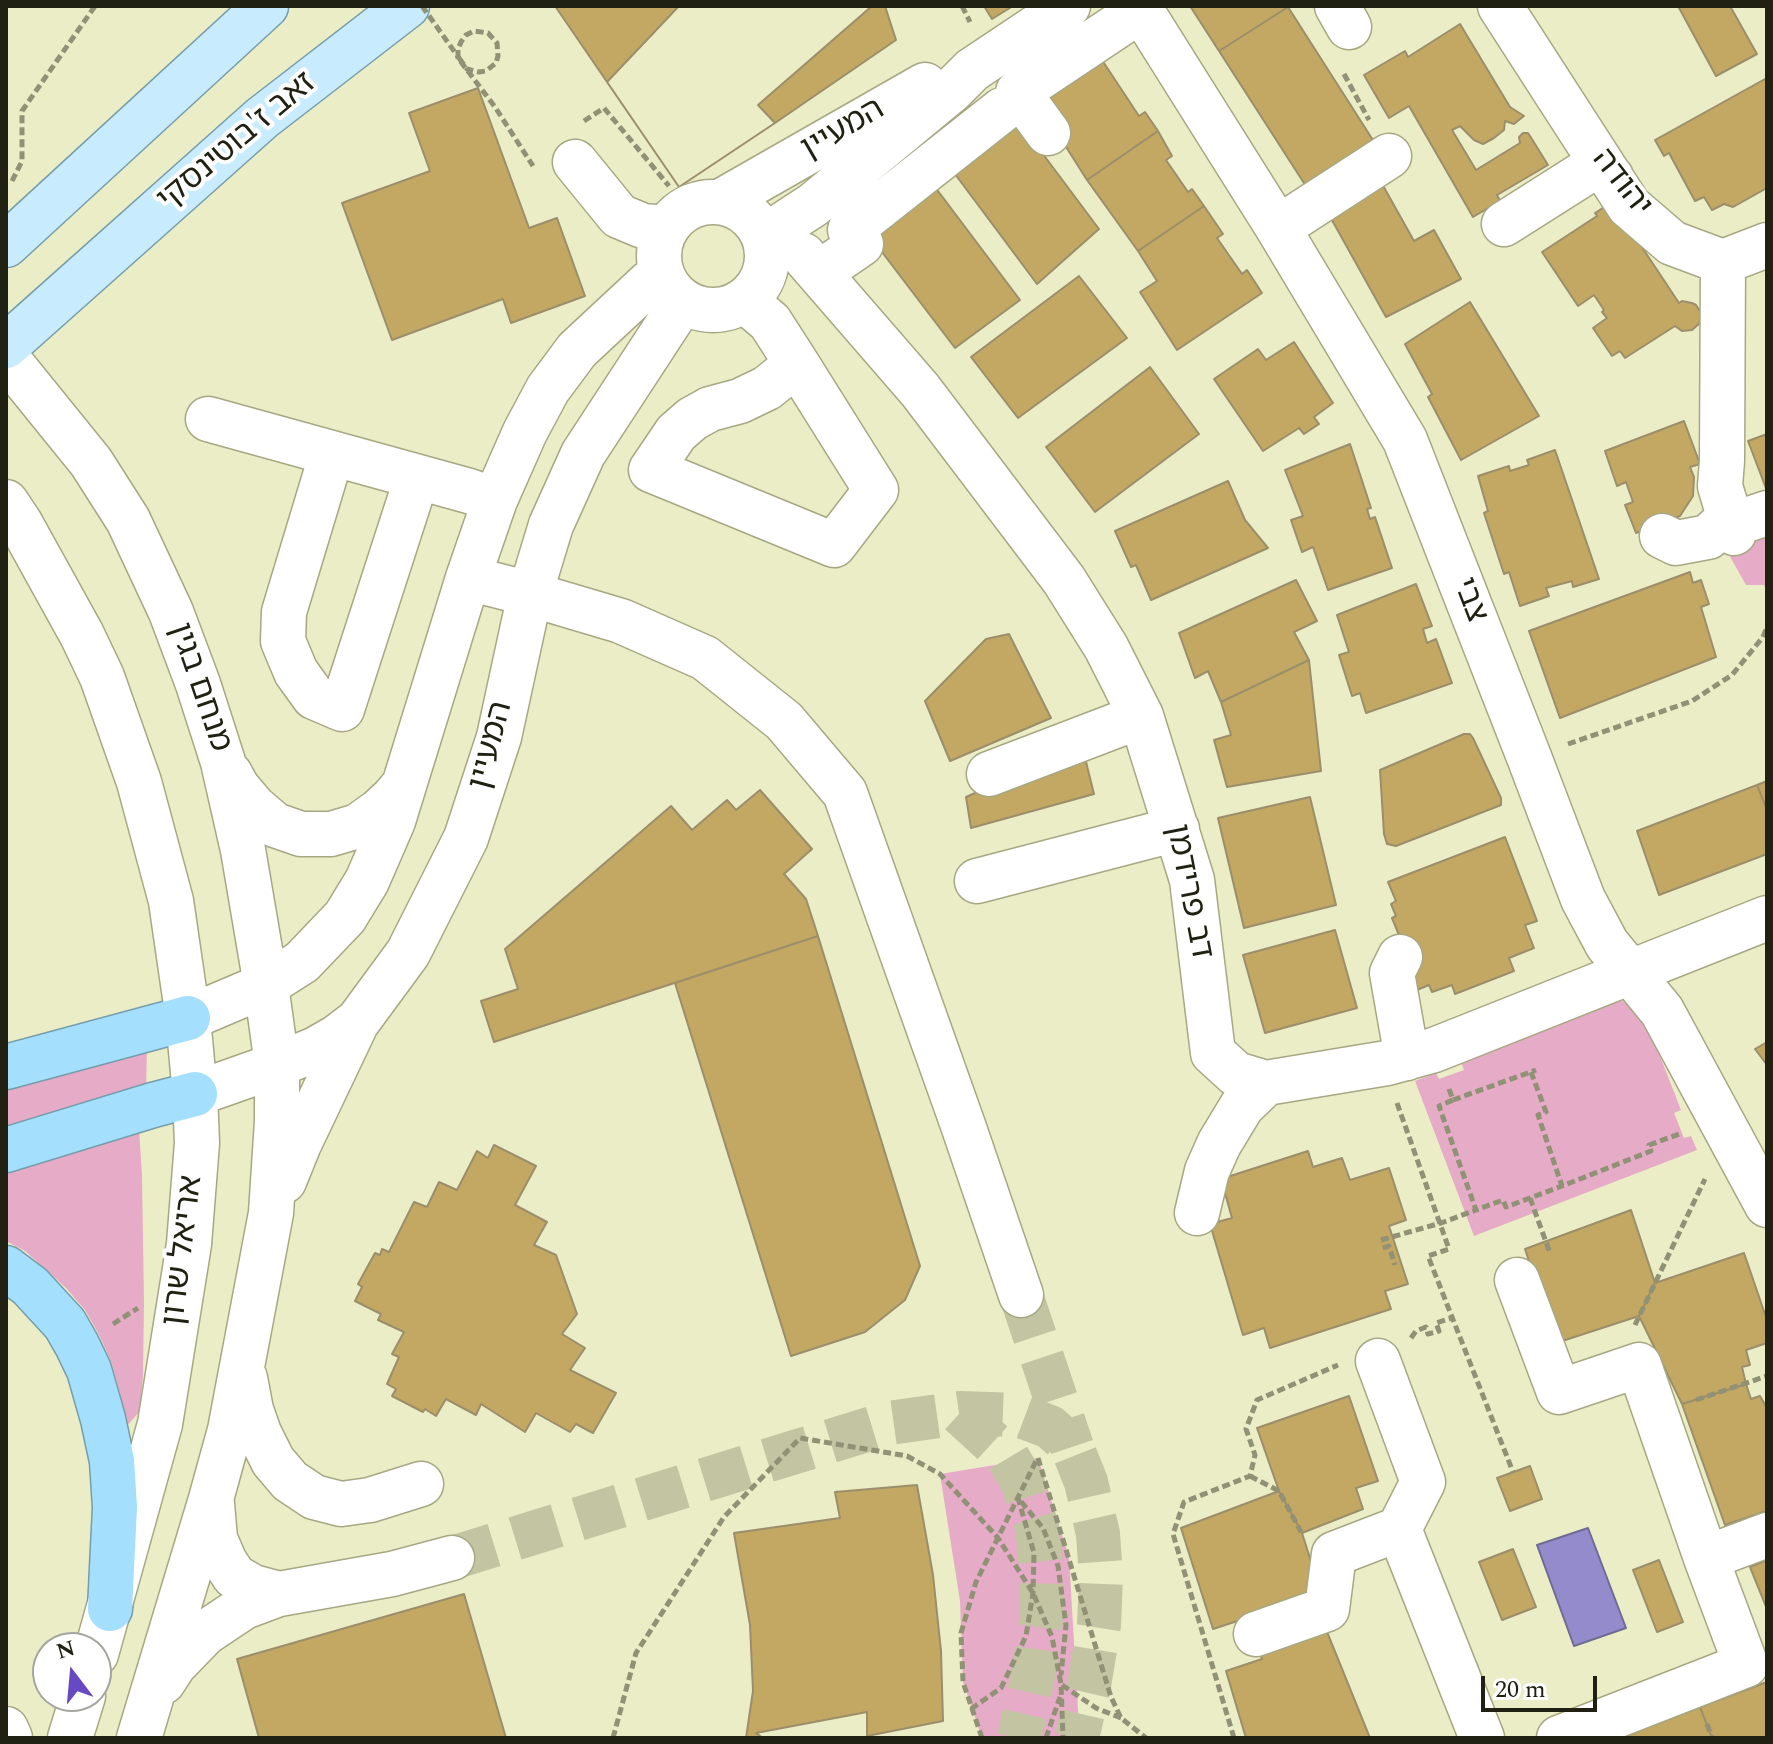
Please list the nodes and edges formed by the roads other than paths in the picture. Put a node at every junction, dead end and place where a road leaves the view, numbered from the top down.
1 (266, 6) edge
2 (407, 6) edge
3 (1068, 6) edge
4 (1500, 6) edge
5 (1142, 8) edge
6 (972, 70) junction
7 (1002, 110) dead end
8 (1048, 133) dead end
9 (1389, 156) road end
10 (575, 162) dead end
11 (1611, 177) junction
12 (720, 202) junction
13 (669, 209) junction
14 (13, 222) edge
15 (1504, 224) dead end
16 (1278, 228) junction
17 (764, 237) junction
18 (1767, 245) edge
19 (1723, 262) junction
20 (811, 265) junction
21 (672, 288) junction
22 (757, 311) junction
23 (6, 346) edge
24 (6, 357) edge
25 (797, 364) junction
26 (208, 419) dead end
27 (332, 453) junction
28 (417, 477) junction
29 (495, 500) junction
30 (6, 502) edge
31 (1740, 522) edge
32 (1662, 536) dead end
33 (468, 578) junction
34 (530, 594) junction
35 (1141, 716) junction
36 (223, 762) junction
37 (989, 774) dead end
38 (404, 784) junction
39 (1177, 829) junction
40 (977, 881) dead end
41 (1767, 918) edge
42 (1400, 957) dead end
43 (1632, 972) junction
44 (266, 985) junction
45 (188, 1018) junction
46 (358, 1021) junction
47 (1410, 1057) junction
48 (277, 1065) junction
49 (6, 1067) edge
50 (1266, 1083) junction
51 (195, 1094) junction
52 (6, 1150) edge
53 (1767, 1205) edge
54 (271, 1213) junction
55 (1197, 1213) dead end
56 (6, 1268) edge
57 (1517, 1280) dead end
58 (1021, 1295) tunnel mouth
59 (1372, 1356) road end
60 (242, 1365) junction
61 (421, 1484) dead end
62 (211, 1499) junction
63 (1399, 1529) junction
64 (1767, 1535) edge
65 (452, 1558) tunnel mouth
66 (1706, 1558) junction
67 (279, 1594) junction
68 (110, 1609) junction
69 (103, 1632) edge
70 (1256, 1634) dead end
71 (78, 1712) edge
72 (144, 1720) edge
73 (6, 1729) edge
74 (10, 1738) edge
75 (70, 1738) edge
76 (1482, 1738) edge
77 (1559, 1738) edge

1 - 14 main road
2 - 23 main road, זאב ז'בוטינסקי
3 - 6 street, המעיין
4 - 11 street, יהודה
5 - 8 street
5 - 16 street, צבי
6 - 12 street, המעיין
6 - 17 street, המעיין
7 - 20 street
9 - 16 street
10 - 13 street
11 - 15 street
11 - 19 street, יהודה
12 - 13 street
12 - 17 street
13 - 21 street
16 - 43 street, צבי
17 - 22 street
18 - 19 street
19 - 31 street
20 - 22 street
20 - 35 street, דב פרידמן
21 - 22 street
21 - 29 street
21 - 34 street, המעיין
22 - 25 street
24 - 36 street, מנחם בגין
25 - 25 street
26 - 27 street
27 - 28 street
27 - 28 street
28 - 29 street
29 - 33 street
30 - 45 street, אריאל שרון
31 - 32 street
33 - 34 street
33 - 38 street
34 - 46 street, המעיין
34 - 58 street
35 - 37 street
35 - 39 street, דב פרידמן
36 - 38 street
36 - 44 street, מנחם בגין
38 - 44 street
39 - 40 street
39 - 50 street, דב פרידמן
41 - 43 street
42 - 47 street
43 - 47 street
43 - 53 street, צבי
44 - 45 street
44 - 48 street, מנחם בגין
45 - 49 highway
45 - 51 street, אריאל שרון
46 - 48 street, המעיין
46 - 54 street
47 - 50 street
48 - 51 street, המעיין
48 - 54 street
50 - 55 street
51 - 52 highway
51 - 68 street, אריאל שרון
54 - 60 street
56 - 68 highway
57 - 66 street
59 - 63 street
60 - 61 street
60 - 62 street
62 - 67 street
62 - 72 street
63 - 70 street
63 - 76 street
64 - 66 street
65 - 67 street
66 - 77 street
67 - 72 street
68 - 69 street, אריאל שרון
71 - 75 street
73 - 74 street

